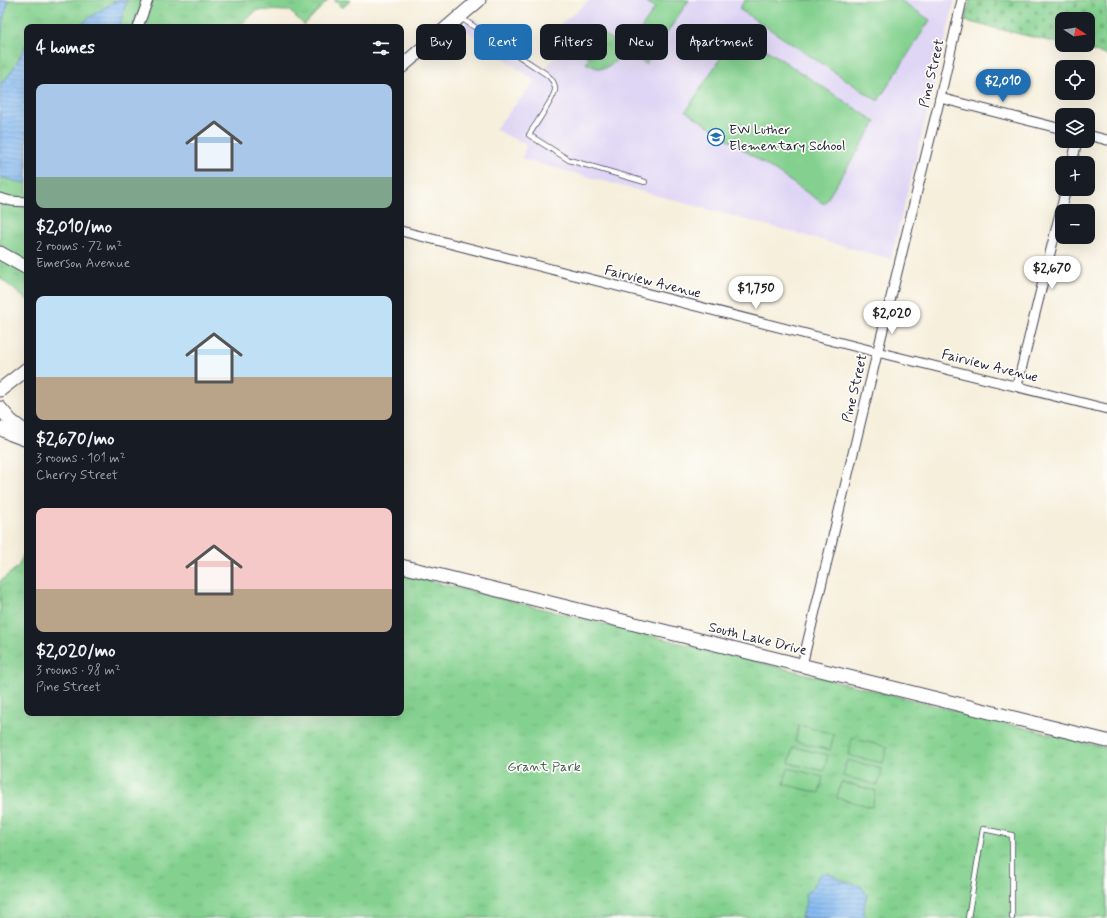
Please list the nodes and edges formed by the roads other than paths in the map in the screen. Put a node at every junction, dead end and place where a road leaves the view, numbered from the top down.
1 (148, 0) edge
2 (479, 0) edge
3 (962, 0) edge
4 (460, 17) junction
5 (139, 24) edge
6 (404, 65) edge
7 (940, 98) junction
8 (1055, 127) edge
9 (1095, 137) edge
10 (1107, 140) edge
11 (645, 182) dead end
12 (1064, 196) edge
13 (0, 198) edge
14 (24, 202) edge
15 (404, 232) edge
16 (0, 253) edge
17 (24, 266) edge
18 (877, 352) junction
19 (24, 371) edge
20 (1017, 386) junction
21 (0, 390) edge
22 (0, 408) edge
23 (1107, 409) edge
24 (0, 428) edge
25 (24, 432) edge
26 (24, 439) edge
27 (404, 567) edge
28 (802, 665) junction
29 (1107, 741) edge
30 (968, 918) edge
31 (1012, 918) edge

1 - 5 street
2 - 4 street
3 - 7 street, Pine Street
4 - 6 street
4 - 11 lane
7 - 8 street
7 - 18 street, Pine Street
9 - 10 street
12 - 20 street
13 - 14 street
15 - 18 street, Fairview Avenue
16 - 17 street
18 - 20 street, Fairview Avenue
18 - 28 street, Pine Street
19 - 21 street
20 - 23 street, Fairview Avenue
22 - 25 street
24 - 26 street
27 - 28 street, South Lake Drive
28 - 29 street, South Lake Drive
30 - 31 lane

